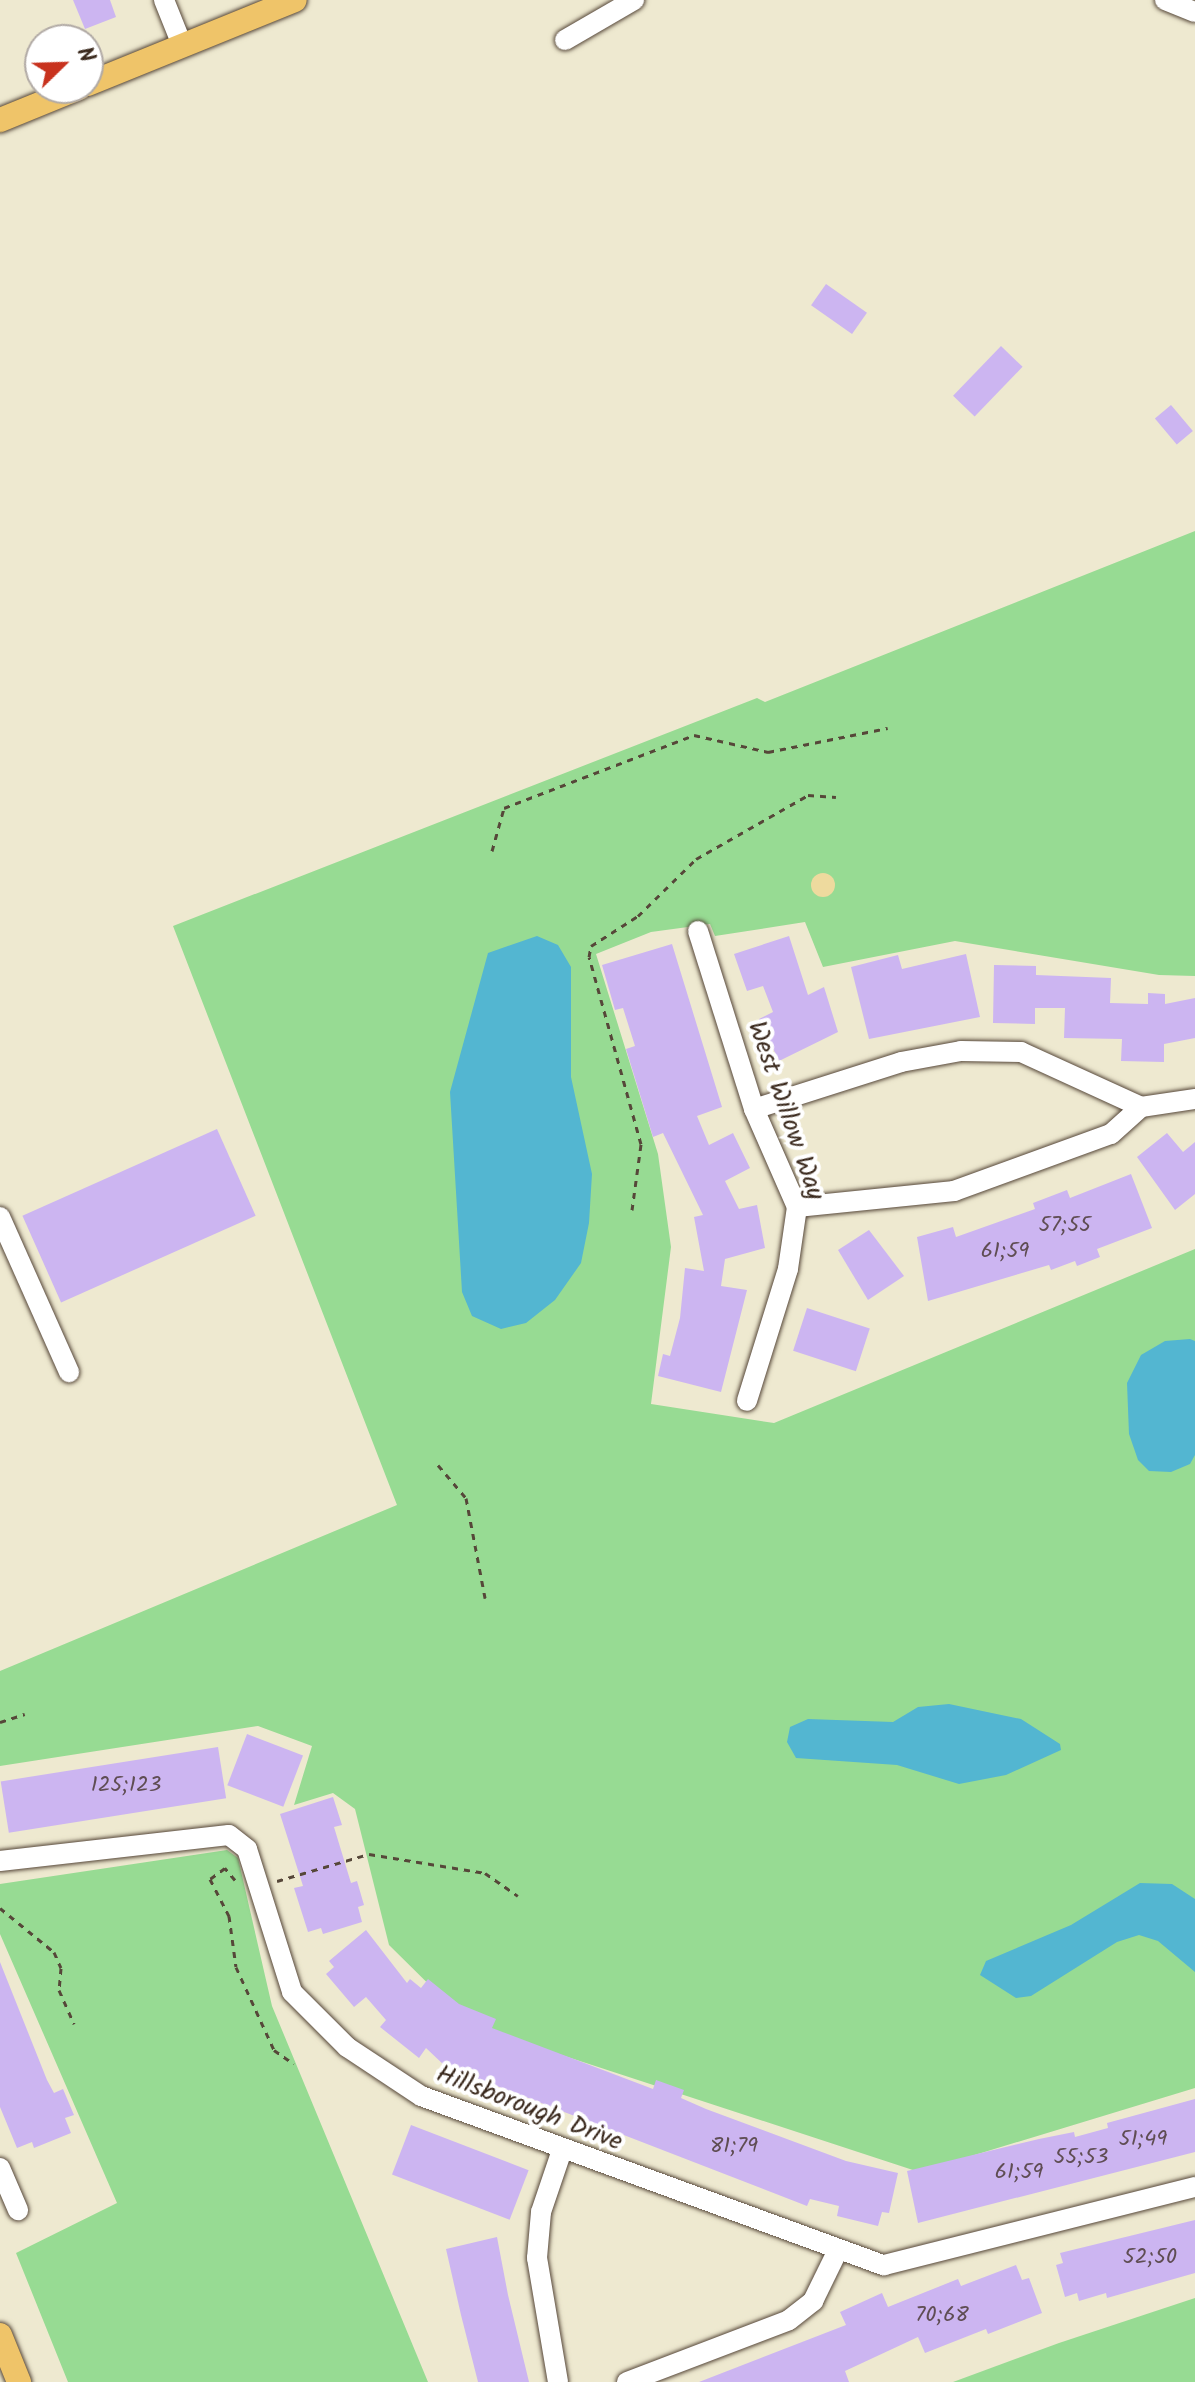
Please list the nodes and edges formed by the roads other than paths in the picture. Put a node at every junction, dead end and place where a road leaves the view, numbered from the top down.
1 (164, 0) edge
2 (295, 0) edge
3 (634, 0) edge
4 (1165, 0) edge
5 (1195, 12) edge
6 (565, 40) dead end
7 (182, 45) junction
8 (104, 77) edge
9 (40, 104) edge
10 (0, 120) edge
11 (698, 931) dead end
12 (1195, 1099) edge
13 (1141, 1107) junction
14 (754, 1109) junction
15 (797, 1207) junction
16 (2, 1226) edge
17 (69, 1372) dead end
18 (747, 1401) dead end
19 (0, 1861) edge
20 (562, 2150) junction
21 (0, 2168) edge
22 (1195, 2187) edge
23 (18, 2210) dead end
24 (837, 2252) junction
25 (0, 2335) edge
26 (19, 2382) edge
27 (558, 2382) edge
28 (627, 2382) edge

1 - 7 street
2 - 7 main road
3 - 6 street
4 - 5 street
7 - 8 main road
9 - 10 main road
11 - 14 street, West Willow Way
12 - 13 street
13 - 14 street
13 - 15 street
14 - 15 street, West Willow Way
15 - 18 street, West Willow Way
16 - 17 street
19 - 20 street, Hillsborough Drive
20 - 24 street, Hillsborough Drive
20 - 27 street
21 - 23 street
22 - 24 street, Hillsborough Drive
24 - 28 street
25 - 26 main road

